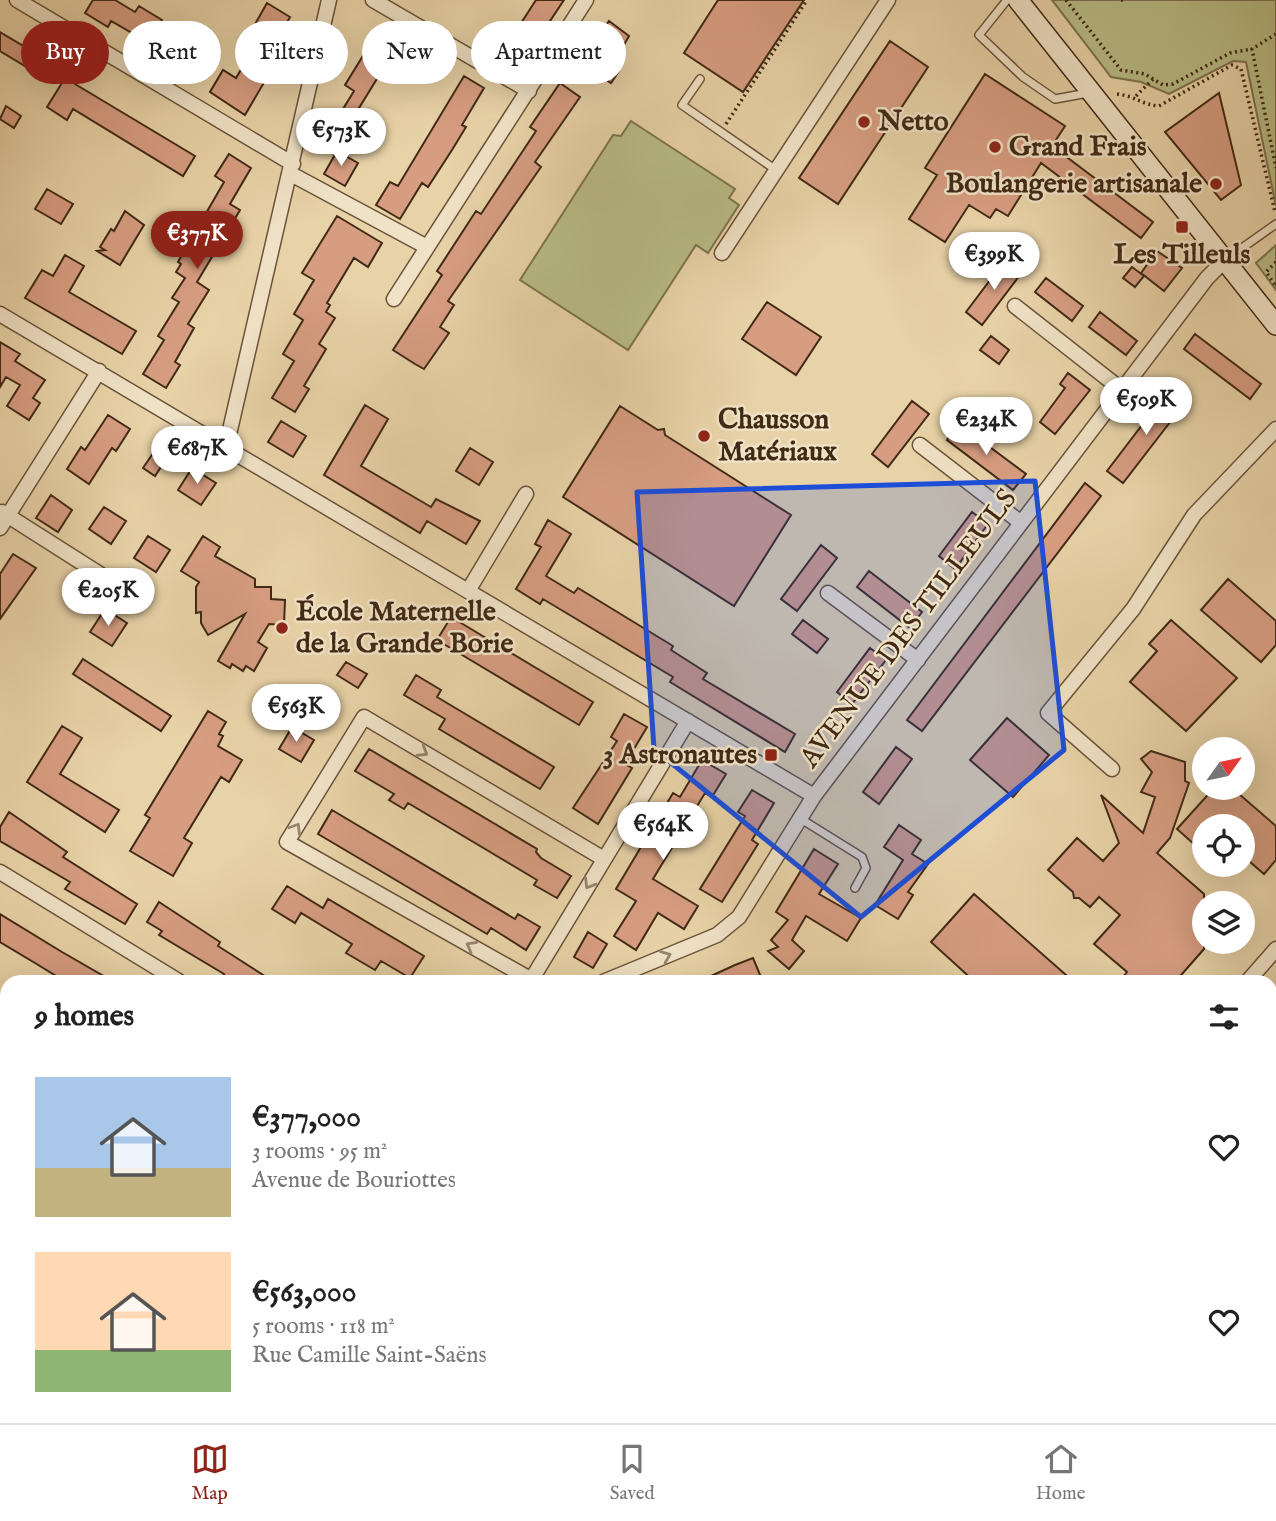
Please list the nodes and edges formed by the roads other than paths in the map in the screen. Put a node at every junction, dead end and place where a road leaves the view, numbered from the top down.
1 (17, 0) edge
2 (329, 0) edge
3 (373, 0) edge
4 (586, 0) edge
5 (888, 0) edge
6 (1007, 0) edge
7 (1018, 0) edge
8 (700, 79) dead end
9 (529, 91) junction
10 (1089, 93) junction
11 (292, 169) junction
12 (776, 170) junction
13 (1275, 224) edge
14 (427, 247) junction
15 (722, 253) dead end
16 (1224, 261) junction
17 (394, 299) dead end
18 (1015, 306) dead end
19 (0, 314) edge
20 (1276, 325) edge
21 (99, 371) junction
22 (1122, 390) junction
23 (1276, 429) edge
24 (221, 445) junction
25 (920, 445) dead end
26 (526, 494) dead end
27 (2, 518) edge
28 (1020, 522) junction
29 (468, 591) junction
30 (828, 593) dead end
31 (142, 601) dead end
32 (918, 660) junction
33 (688, 721) junction
34 (1112, 769) dead end
35 (814, 796) junction
36 (801, 819) junction
37 (604, 859) junction
38 (0, 872) edge
39 (855, 888) dead end
40 (1276, 949) edge
41 (169, 975) edge
42 (520, 975) edge
43 (534, 975) edge
44 (620, 975) edge
45 (1253, 975) edge

1 - 11 street
2 - 11 street
3 - 9 street
4 - 9 street
5 - 12 street
6 - 10 lane
7 - 10 street
8 - 12 lane
9 - 14 street
10 - 16 street
11 - 14 street
11 - 24 street
12 - 15 street
13 - 16 lane
14 - 17 street
16 - 20 street
16 - 22 street, AVENUE DES TILLEULS
18 - 22 street
19 - 21 street
21 - 24 street
21 - 27 street
22 - 28 street, AVENUE DES TILLEULS
23 - 34 street
24 - 29 street
25 - 28 street
26 - 29 street
27 - 31 street
28 - 32 street, AVENUE DES TILLEULS
29 - 33 street
30 - 32 street
32 - 35 street, AVENUE DES TILLEULS
33 - 35 street
33 - 37 street
35 - 36 street, AVENUE DES TILLEULS
36 - 39 lane
44 -> 36 street, AVENUE DES TILLEULS
42 -> 37 street
37 -> 43 street
38 - 41 street
40 - 45 street

